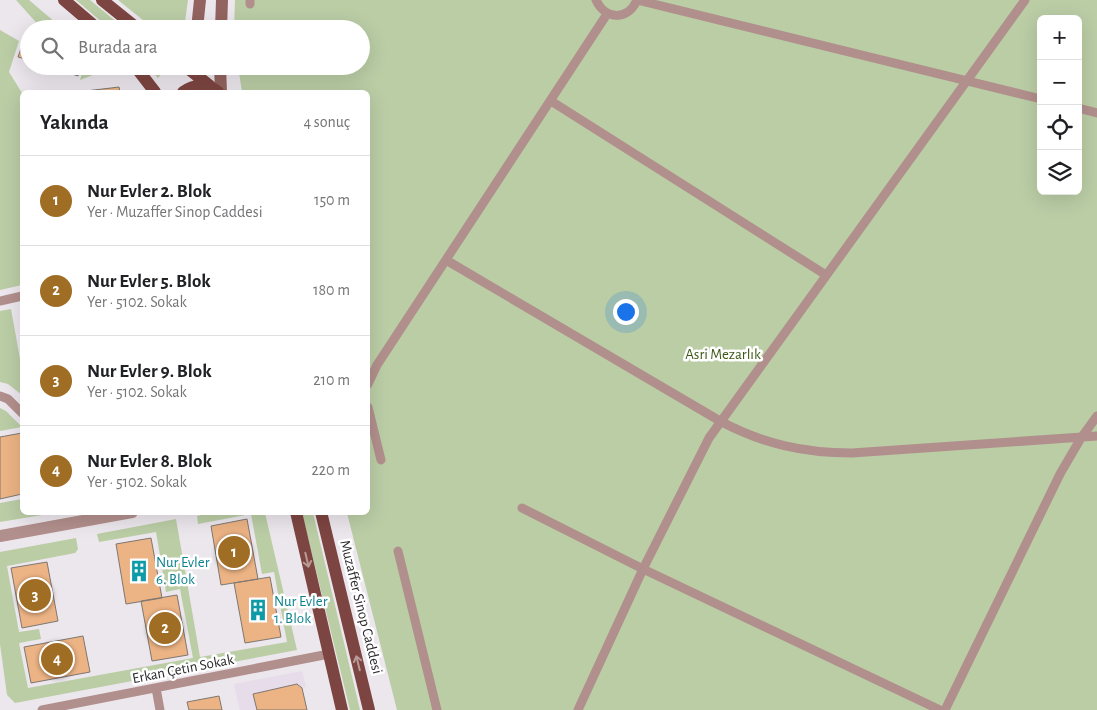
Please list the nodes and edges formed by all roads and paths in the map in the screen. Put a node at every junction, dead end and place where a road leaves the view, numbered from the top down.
1 (64, 0) edge
2 (102, 0) edge
3 (200, 0) edge
4 (222, 0) edge
5 (596, 0) edge
6 (1025, 0) edge
7 (607, 14) junction
8 (87, 20) edge
9 (127, 20) edge
10 (198, 20) edge
11 (221, 20) edge
12 (142, 75) edge
13 (188, 75) edge
14 (199, 75) edge
15 (219, 75) edge
16 (968, 81) junction
17 (153, 90) edge
18 (184, 90) edge
19 (187, 90) edge
20 (215, 90) edge
21 (217, 90) edge
22 (218, 90) edge
23 (1037, 98) edge
24 (551, 101) junction
25 (1082, 109) edge
26 (1097, 113) edge
27 (446, 260) junction
28 (826, 275) junction
29 (20, 296) edge
30 (0, 301) edge
31 (370, 381) edge
32 (0, 396) edge
33 (20, 411) edge
34 (370, 415) edge
35 (1097, 416) edge
36 (720, 421) junction
37 (1097, 436) edge
38 (1081, 438) junction
39 (381, 460) dead end
40 (522, 508) dead end
41 (116, 515) edge
42 (297, 515) edge
43 (322, 515) edge
44 (0, 536) edge
45 (398, 551) dead end
46 (643, 569) junction
47 (329, 654) junction
48 (156, 688) junction
49 (42, 710) edge
50 (160, 710) edge
51 (342, 710) edge
52 (369, 710) edge
53 (437, 710) edge
54 (578, 710) edge
55 (940, 710) edge
56 (946, 710) edge

1 - 8 main road
2 - 9 main road
3 - 10 main road
4 - 11 main road
5 - 7 lane
6 - 16 lane
7 - 16 lane
7 - 24 lane
12 - 17 main road
13 - 18 main road
14 - 21 main road
15 - 22 main road
16 - 23 lane
16 - 28 lane
19 - 20 main road
24 - 27 lane
24 - 28 lane
25 - 26 lane
27 - 31 lane
27 - 36 lane
28 - 36 lane
29 - 30 lane
32 - 33 lane
34 - 39 lane
35 - 38 lane
36 - 38 lane
36 - 46 lane
37 - 38 lane
38 - 56 lane
40 - 46 lane
41 - 44 street
42 -> 47 main road
52 -> 43 main road, Muzaffer Sinop Caddesi
45 - 53 lane
46 - 54 lane
46 - 55 lane
47 - 48 lane, Erkan Çetin Sokak
47 - 51 main road
48 - 49 lane, Erkan Çetin Sokak
48 - 50 lane

